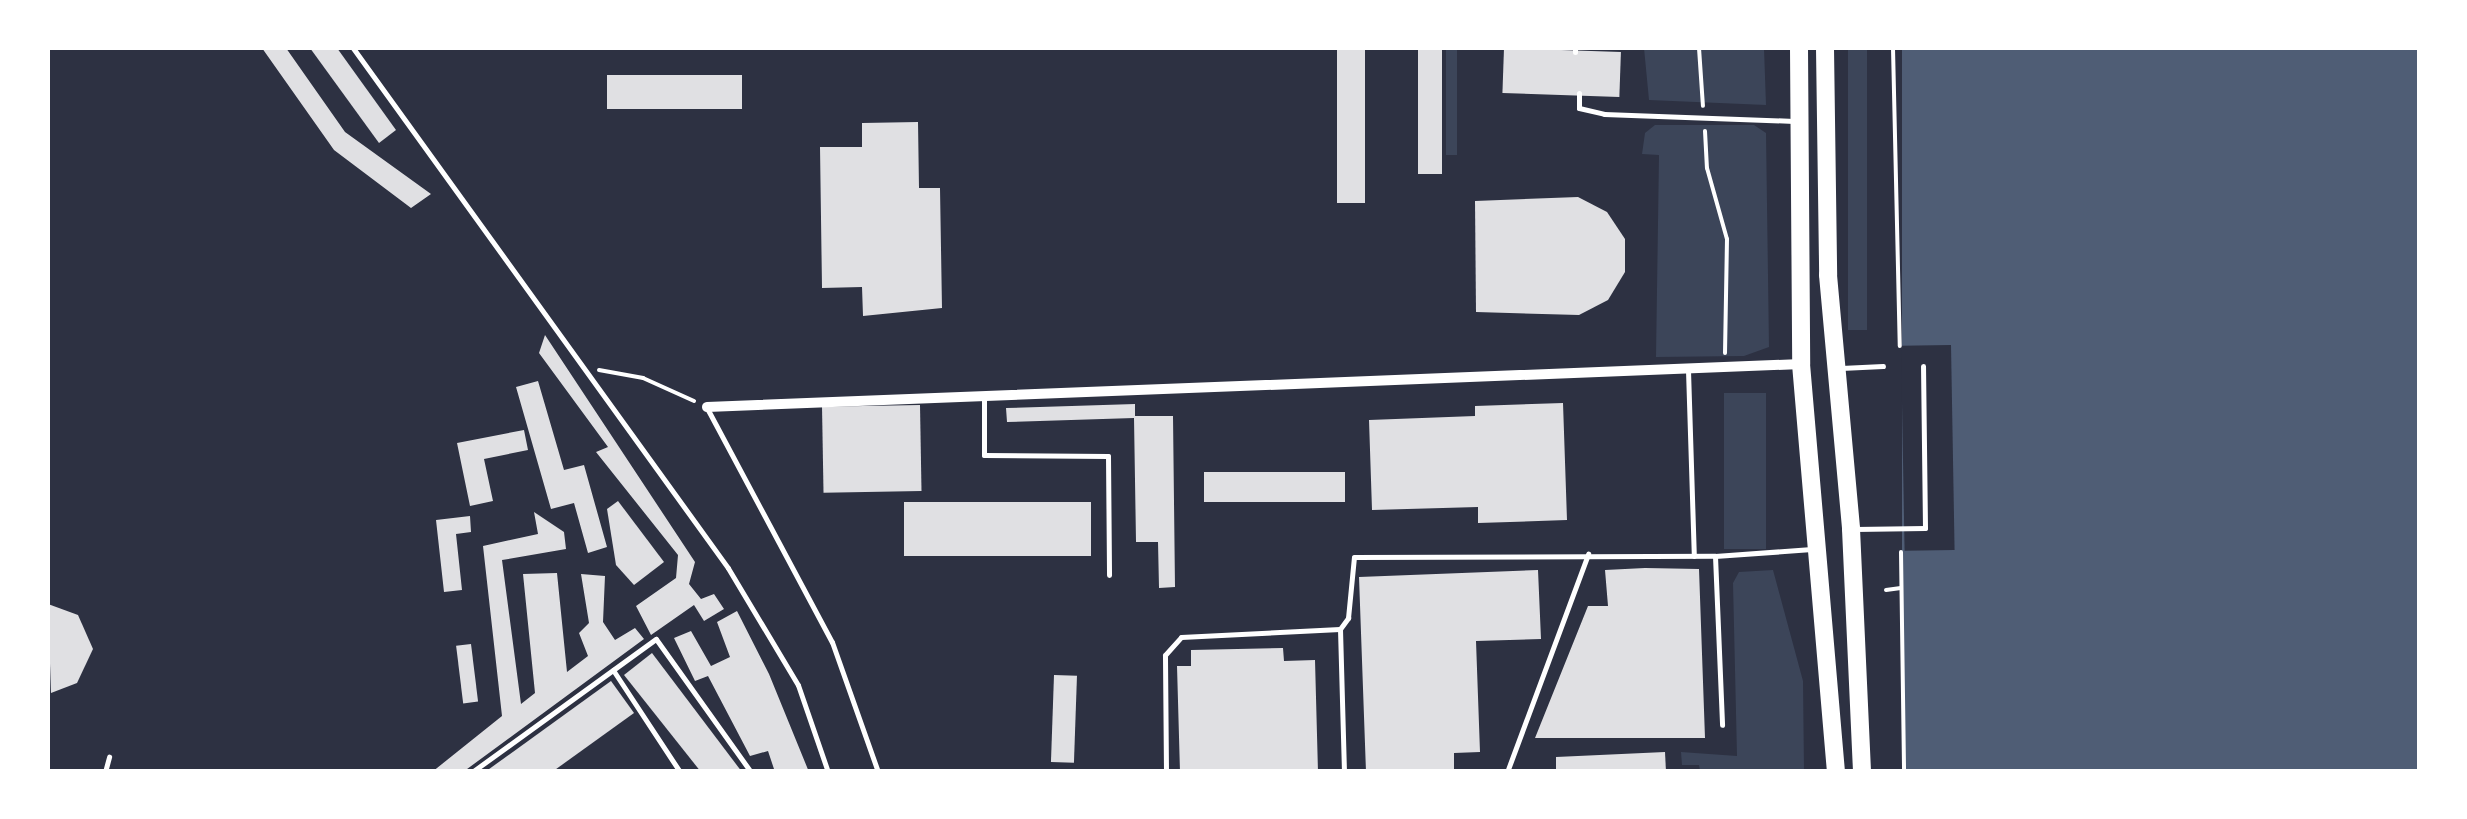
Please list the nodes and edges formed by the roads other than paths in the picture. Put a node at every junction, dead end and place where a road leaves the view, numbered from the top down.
1 (353, 48) edge
2 (1799, 48) edge
3 (1825, 48) edge
4 (1578, 92) dead end
5 (1800, 123) junction
6 (1802, 364) junction
7 (1883, 366) dead end
8 (1922, 366) dead end
9 (1838, 368) junction
10 (1688, 370) junction
11 (984, 395) junction
12 (707, 407) joint
13 (1850, 529) junction
14 (1820, 549) junction
15 (1588, 554) junction
16 (1694, 556) junction
17 (1715, 556) junction
18 (1109, 575) dead end
19 (1340, 629) junction
20 (613, 670) junction
21 (1722, 725) dead end
22 (109, 758) dead end
23 (106, 772) edge
24 (472, 772) edge
25 (680, 772) edge
26 (750, 772) edge
27 (828, 772) edge
28 (878, 772) edge
29 (1166, 772) edge
30 (1344, 772) edge
31 (1507, 772) edge
32 (1836, 772) edge
33 (1862, 772) edge

1 - 27 lane
2 - 5 main road
3 - 9 main road
4 - 5 lane
5 - 6 main road
6 - 10 street
6 - 14 main road
7 - 9 lane
8 - 13 lane
9 - 13 main road
10 - 11 street
10 - 16 lane
11 - 12 street
11 - 18 lane
12 - 28 lane
13 - 33 main road
14 - 17 lane
14 - 32 main road
15 - 16 lane
15 - 19 lane
15 - 31 lane
16 - 17 lane
17 - 21 lane
19 - 29 lane
19 - 30 lane
20 - 24 lane
20 - 25 lane
20 - 26 lane
22 - 23 lane

